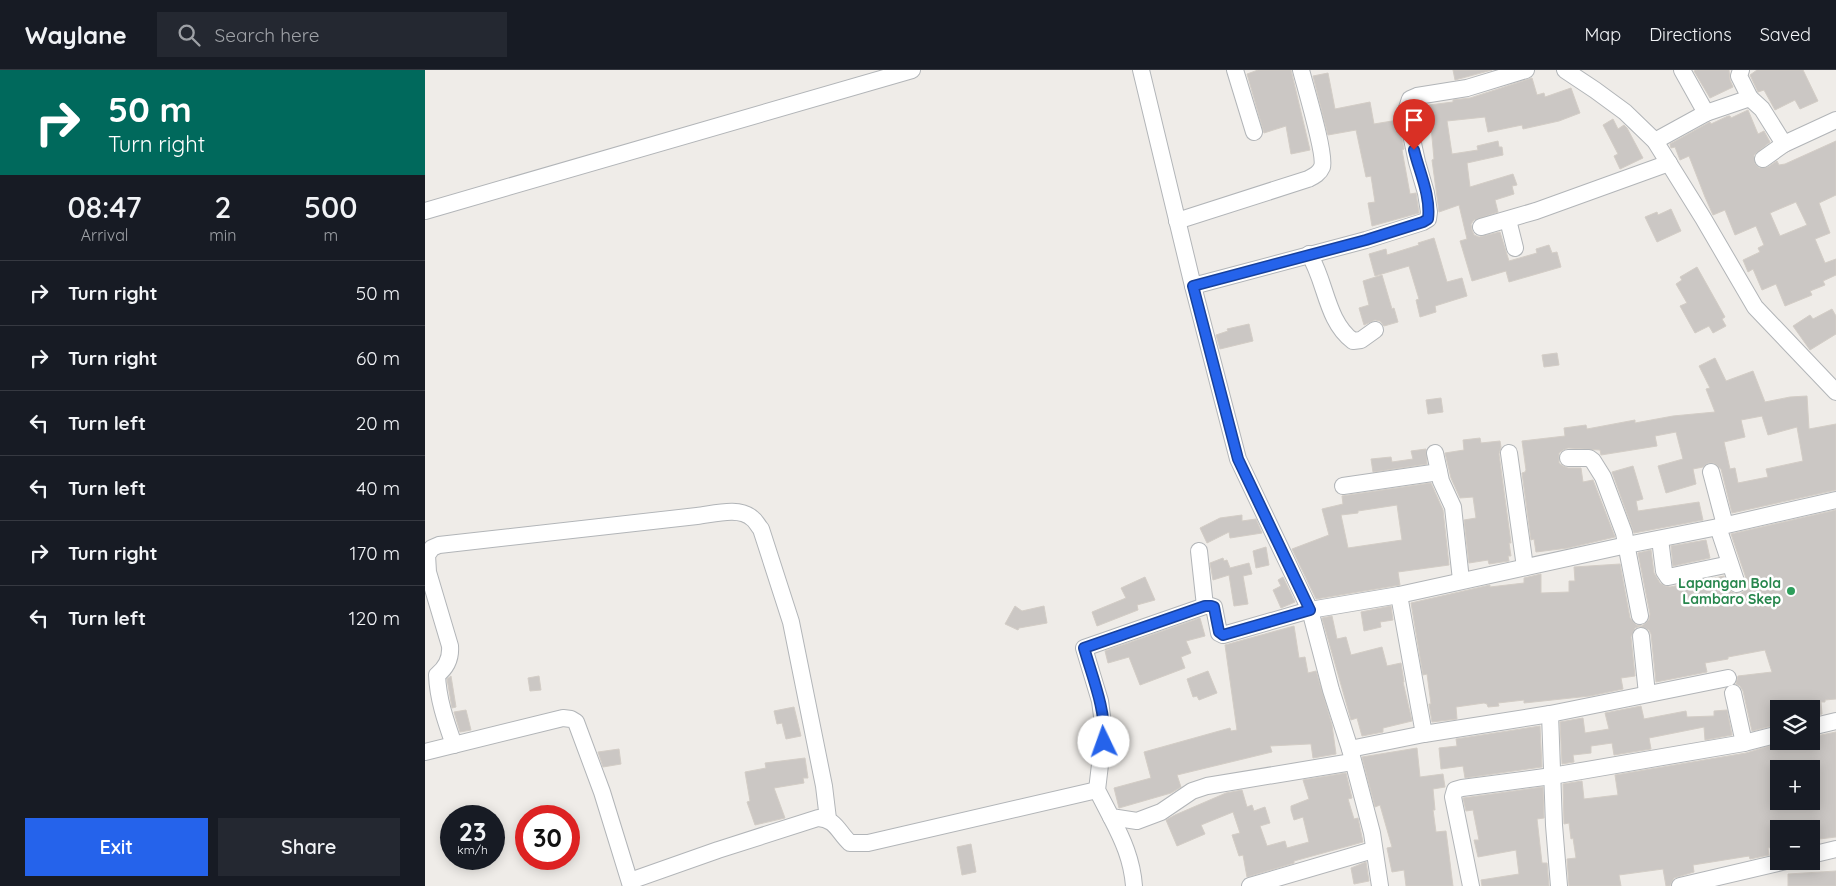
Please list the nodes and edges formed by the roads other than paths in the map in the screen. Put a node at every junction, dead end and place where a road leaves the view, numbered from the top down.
1 (913, 70) edge
2 (1141, 70) edge
3 (1235, 70) edge
4 (1301, 70) edge
5 (1526, 70) edge
6 (1565, 70) edge
7 (1682, 70) edge
8 (1741, 70) edge
9 (1751, 98) junction
10 (1706, 113) junction
11 (1836, 120) edge
12 (1254, 132) dead end
13 (1655, 141) junction
14 (1784, 144) junction
15 (1763, 159) dead end
16 (1669, 163) junction
17 (425, 211) edge
18 (1507, 220) junction
19 (1177, 221) junction
20 (1481, 227) dead end
21 (1515, 248) dead end
22 (1309, 254) junction
23 (1193, 286) junction
24 (1375, 330) dead end
25 (1836, 392) edge
26 (1435, 453) dead end
27 (1509, 453) dead end
28 (1568, 458) dead end
29 (1439, 472) junction
30 (1711, 472) dead end
31 (1343, 486) dead end
32 (1836, 500) edge
33 (1721, 526) junction
34 (1660, 539) junction
35 (1627, 545) junction
36 (1199, 550) dead end
37 (1730, 564) junction
38 (1525, 567) junction
39 (1461, 580) junction
40 (1737, 584) dead end
41 (1399, 595) junction
42 (1205, 606) junction
43 (1310, 610) junction
44 (1639, 616) dead end
45 (1641, 636) dead end
46 (1647, 694) junction
47 (1550, 714) junction
48 (1836, 721) edge
49 (1820, 725) edge
50 (1424, 734) junction
51 (1770, 736) edge
52 (1743, 743) junction
53 (454, 744) junction
54 (425, 752) edge
55 (1351, 755) junction
56 (1552, 776) junction
57 (1097, 790) junction
58 (1111, 817) junction
59 (827, 819) junction
60 (1836, 849) edge
61 (1373, 850) junction
62 (1820, 853) edge
63 (1770, 865) edge
64 (630, 884) edge
65 (1134, 886) edge
66 (1250, 886) edge
67 (1380, 886) edge
68 (1471, 886) edge
69 (1559, 886) edge
70 (1680, 886) edge

1 - 17 street
2 - 19 street
3 - 12 street
4 - 19 street
5 - 22 street
6 - 13 street
7 - 10 street
8 - 9 street
9 - 10 street
9 - 14 street
10 - 13 street
11 - 14 street
13 - 16 street
14 - 15 street
16 - 18 street
16 - 25 street
18 - 20 street
18 - 21 street
19 - 23 street
22 - 23 street
22 - 24 street
23 - 43 street
26 - 29 street
27 - 38 street
28 - 35 street
29 - 31 street
29 - 39 street
30 - 33 street
32 - 33 street
33 - 34 street
33 - 37 street
34 - 35 street
34 - 37 street
35 - 38 street
35 - 44 street
36 - 42 street
37 - 40 street
38 - 39 street
39 - 41 street
41 - 43 street
41 - 50 street
42 - 43 street
42 - 57 street
43 - 55 street
45 - 46 street
46 - 47 street
46 - 52 street
47 - 50 street
47 - 56 street
48 - 49 street
50 - 55 street
51 - 52 street
52 - 56 street
53 - 54 street
53 - 59 street
53 - 64 street
55 - 58 street
55 - 61 street
56 - 68 street
56 - 69 street
57 - 58 street
57 - 59 street
58 - 65 street
59 - 64 street
60 - 62 street
61 - 66 street
61 - 67 street
63 - 70 street

